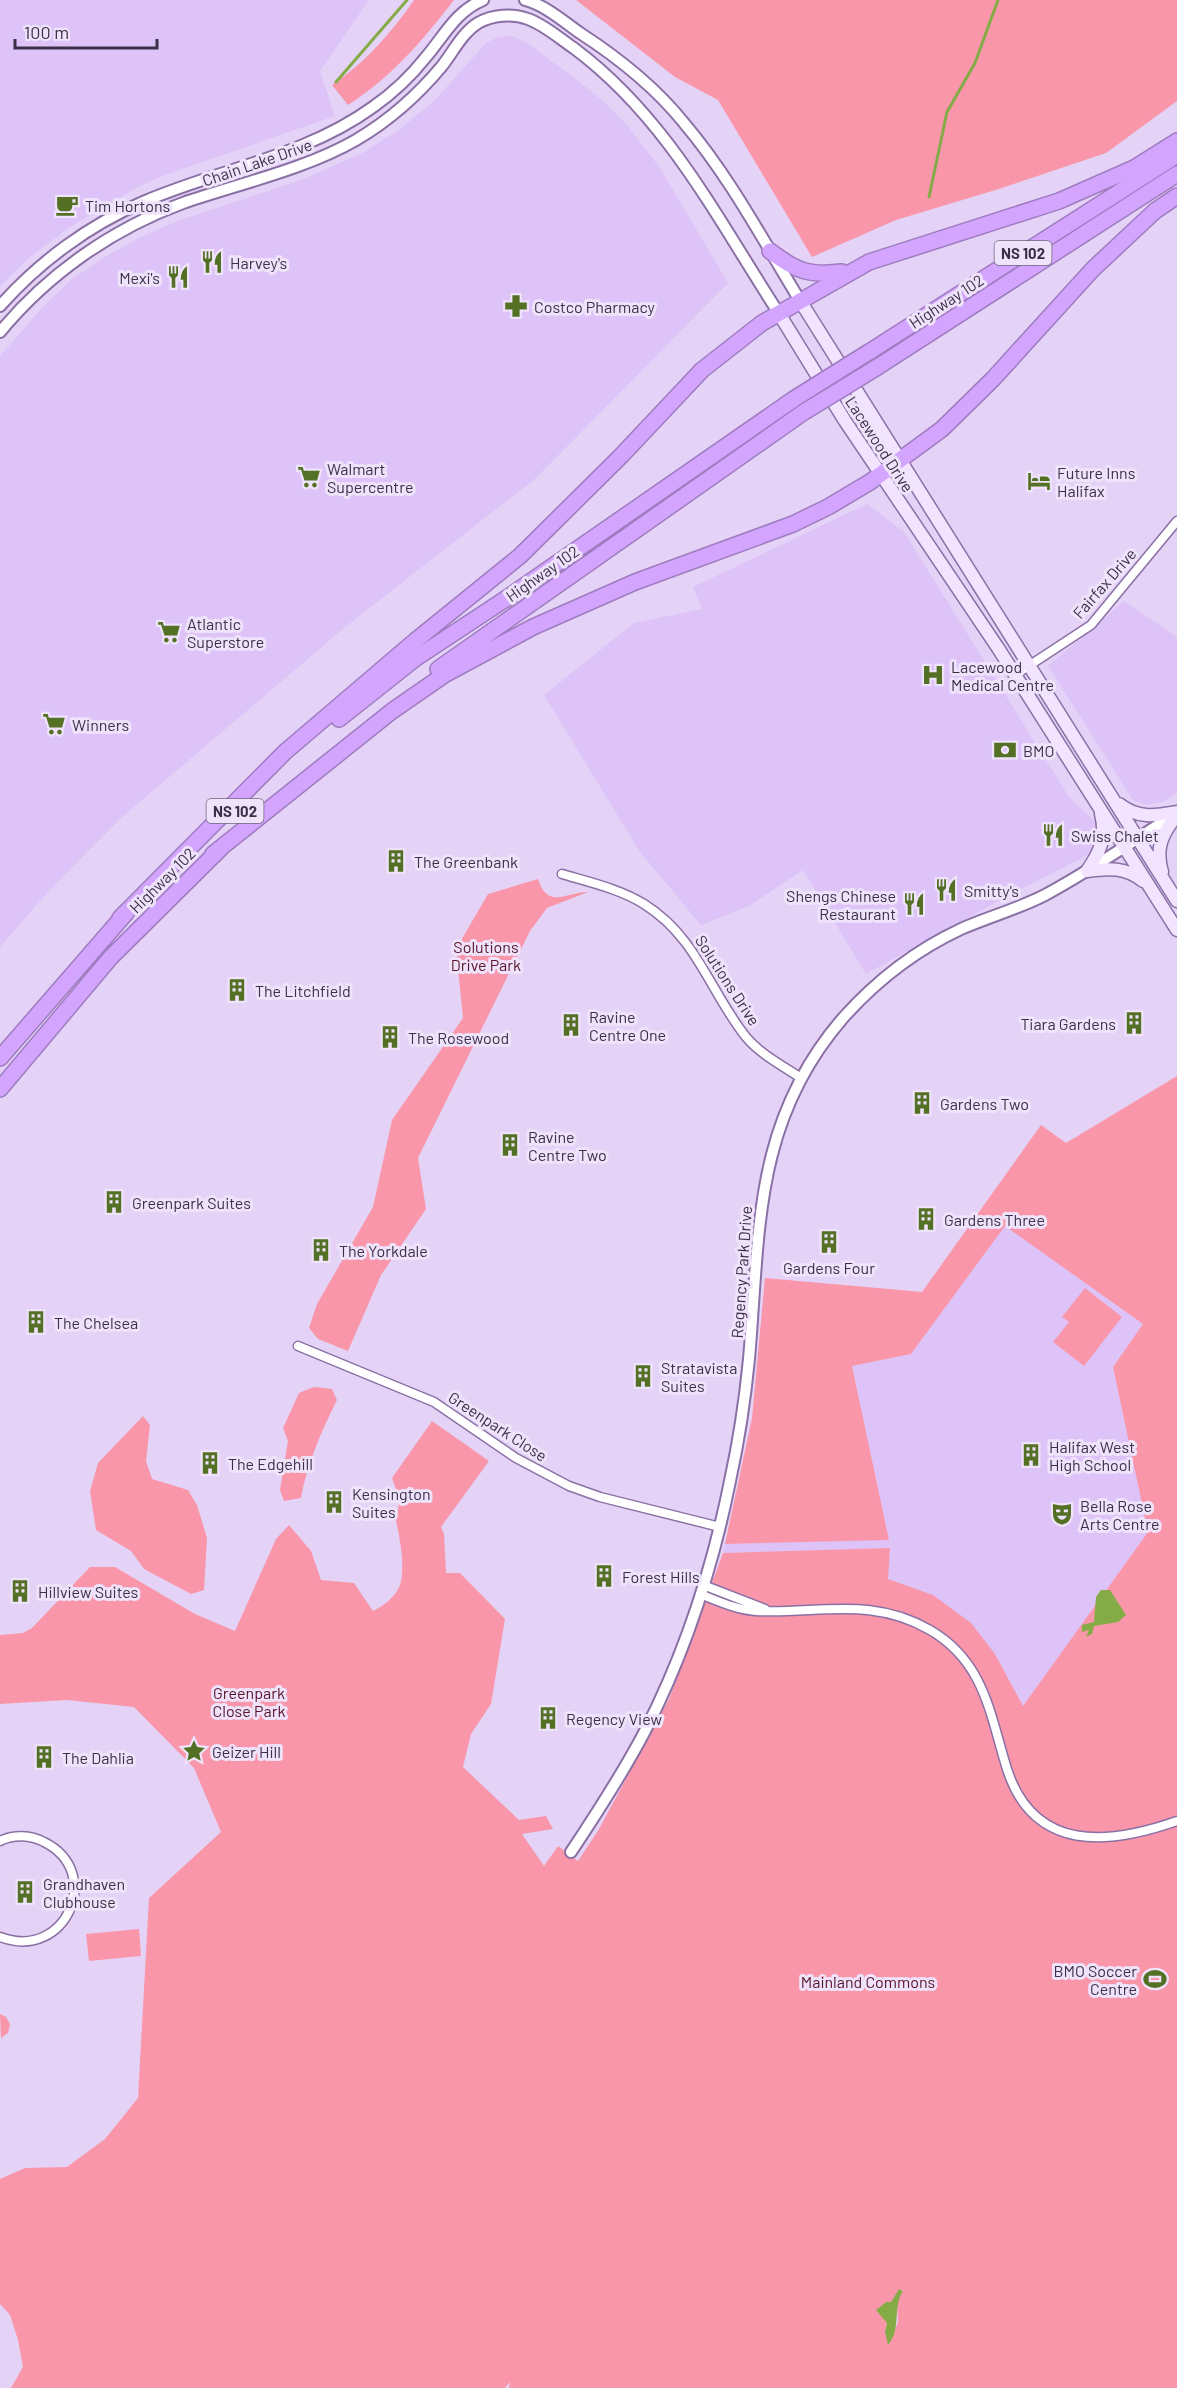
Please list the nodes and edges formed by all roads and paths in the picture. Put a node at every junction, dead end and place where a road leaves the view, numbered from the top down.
1 (483, 0) edge
2 (525, 0) edge
3 (516, 16) joint
4 (1177, 141) edge
5 (1177, 155) edge
6 (1177, 174) edge
7 (1177, 196) edge
8 (770, 251) junction
9 (851, 271) junction
10 (799, 299) junction
11 (0, 306) edge
12 (778, 312) junction
13 (0, 332) edge
14 (900, 461) junction
15 (881, 474) junction
16 (1177, 521) edge
17 (1028, 667) junction
18 (1015, 675) junction
19 (1113, 799) junction
20 (1098, 804) junction
21 (1177, 813) edge
22 (1131, 843) junction
23 (213, 854) junction
24 (1087, 870) junction
25 (562, 874) dead end
26 (1166, 884) junction
27 (1148, 885) junction
28 (1177, 901) edge
29 (120, 918) junction
30 (1177, 930) edge
31 (0, 1058) edge
32 (801, 1078) junction
33 (0, 1089) edge
34 (298, 1346) dead end
35 (720, 1527) junction
36 (701, 1589) junction
37 (1177, 1821) edge
38 (0, 1841) edge
39 (571, 1852) dead end
40 (0, 1937) edge

1 - 11 street, Chain Lake Drive
2 - 8 street, Lacewood Drive
3 - 12 street, Lacewood Drive
3 - 13 street, Chain Lake Drive
4 - 9 highway
5 - 29 highway, Highway 102 / NS 102, bridge
6 - 23 highway, Highway 102 / NS 102, bridge
7 - 14 highway
8 - 9 highway
8 - 10 street, Lacewood Drive
9 - 10 highway
10 - 12 highway
10 - 14 main road, Lacewood Drive
12 - 15 main road, Lacewood Drive
12 - 29 highway
14 - 15 highway
14 - 17 main road, Lacewood Drive
15 - 18 main road, Lacewood Drive
15 - 23 highway
16 - 17 street, Fairfax Drive
17 - 18 street, Fairfax Drive
17 - 19 main road, Lacewood Drive
18 - 20 main road, Lacewood Drive
19 - 21 main road
19 - 22 main road, Lacewood Drive
20 - 22 main road, Lacewood Drive
20 - 24 main road
21 - 22 street, Regency Park Drive
21 - 26 main road
22 - 24 street, Regency Park Drive
22 - 26 main road, Lacewood Drive
22 - 27 main road, Lacewood Drive
23 - 33 highway, Highway 102 / NS 102
24 - 27 main road
24 - 32 street, Regency Park Drive
25 - 32 street, Solutions Drive
26 - 28 main road, Lacewood Drive
27 - 30 main road, Lacewood Drive
29 - 31 highway, Highway 102 / NS 102
32 - 35 street, Regency Park Drive
34 - 35 street, Greenpark Close
35 - 36 street, Regency Park Drive
36 - 37 street
36 - 39 street, Regency Park Drive
38 - 40 street

